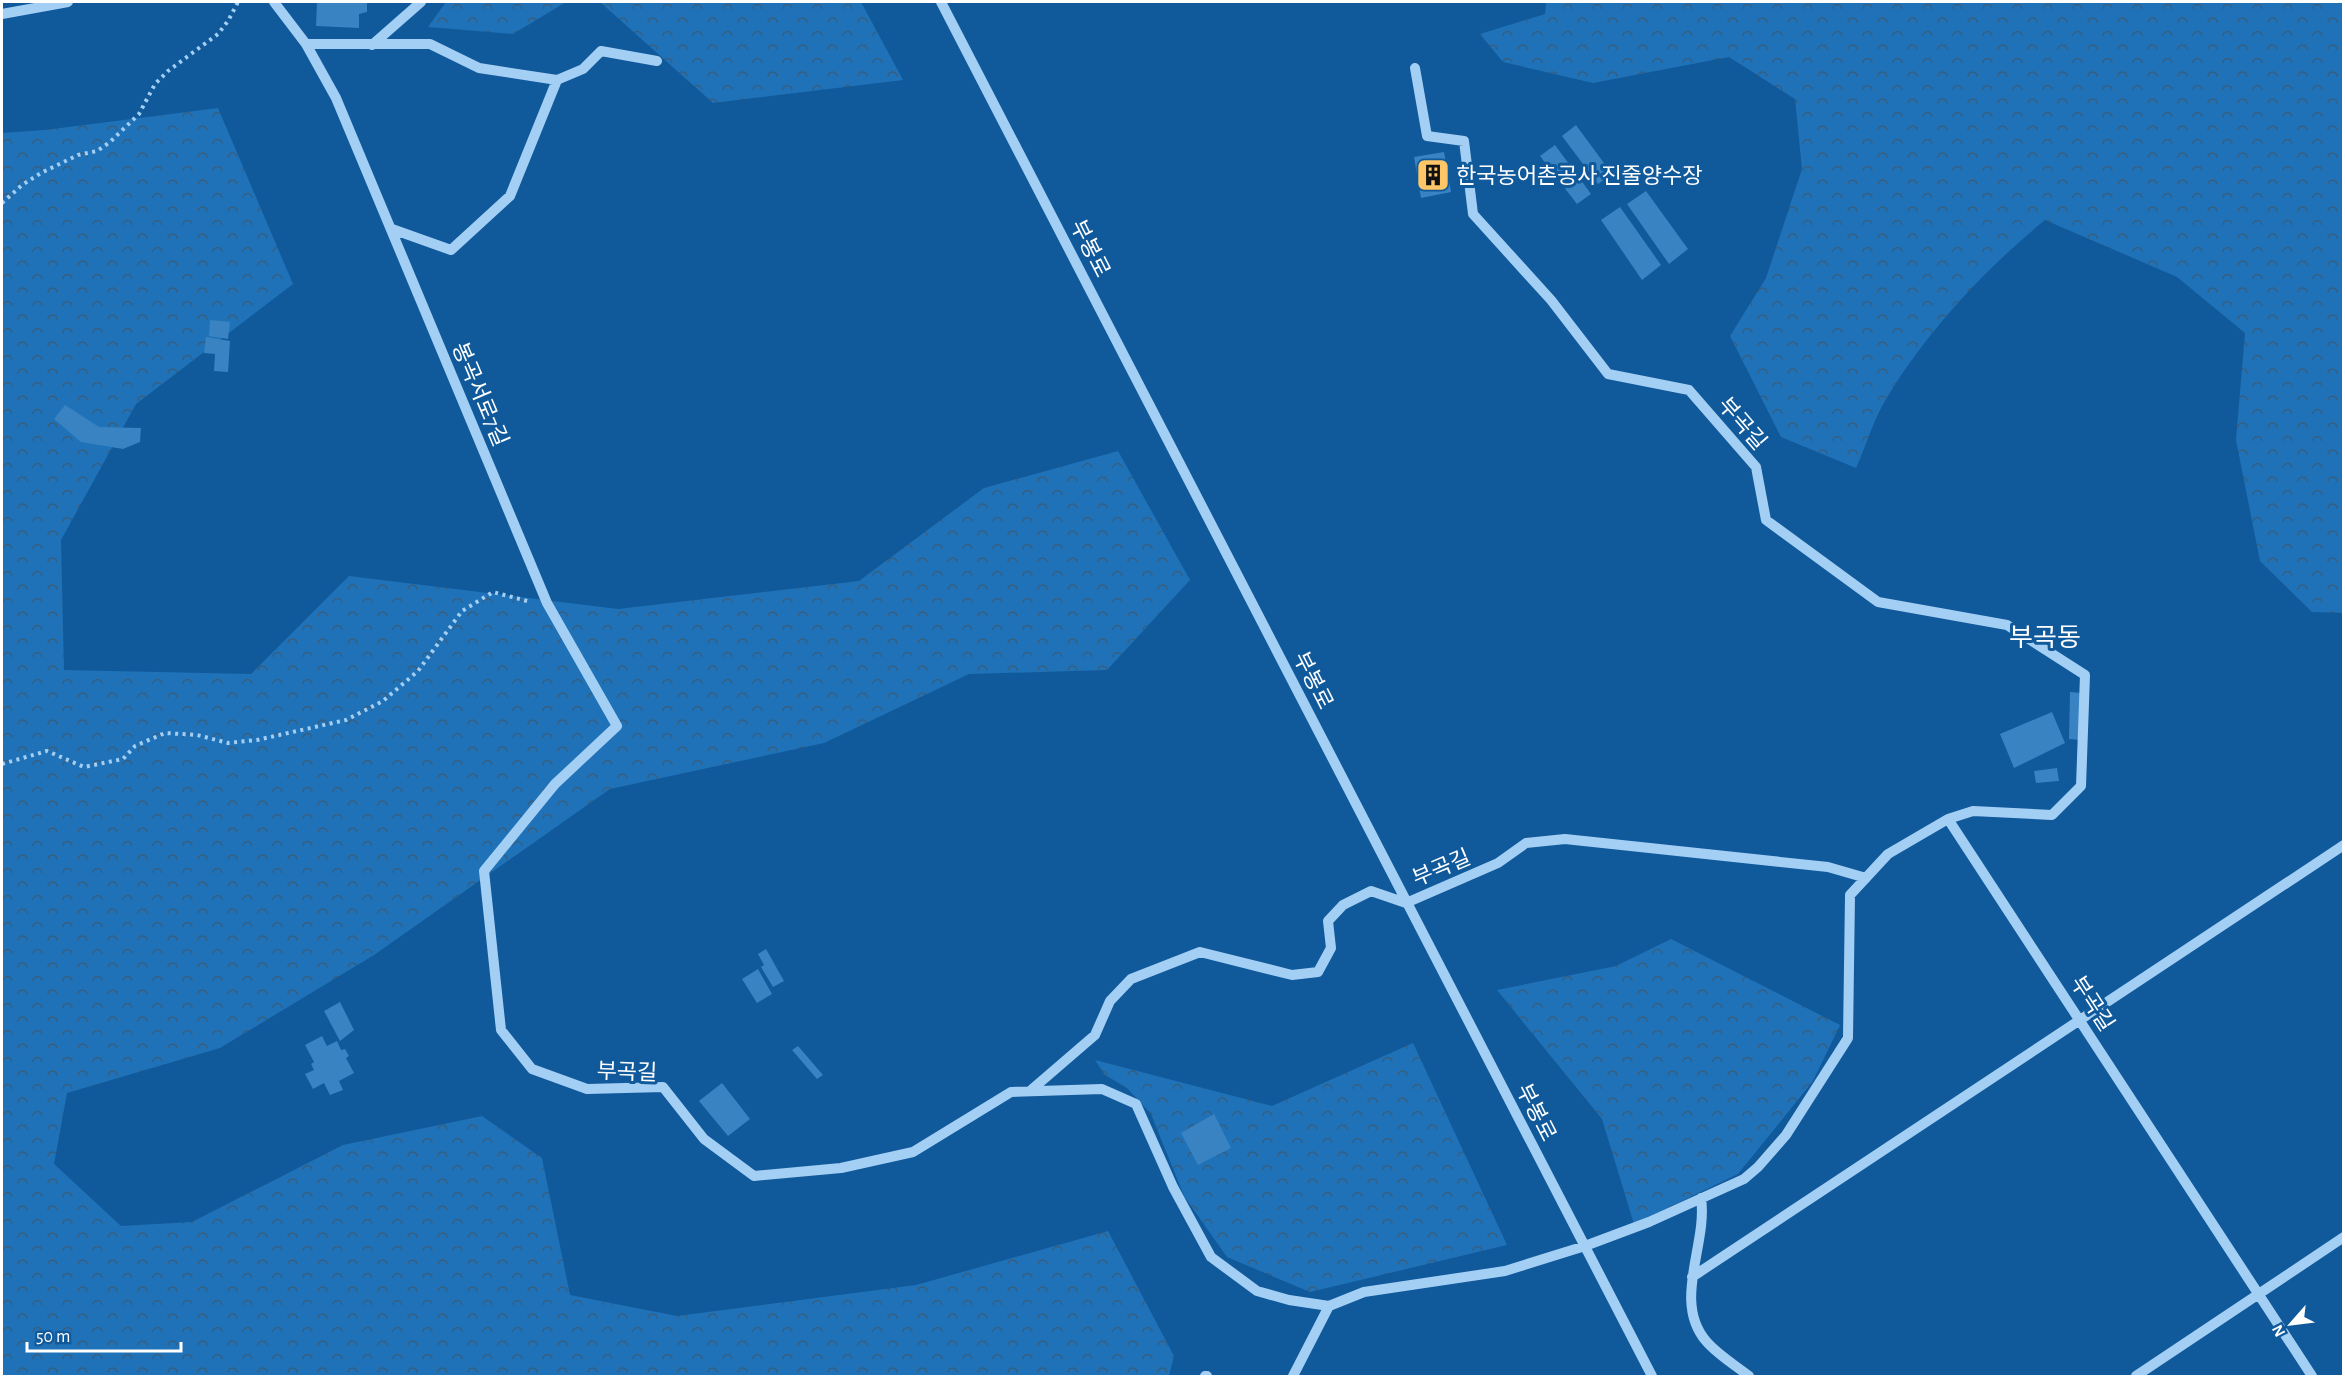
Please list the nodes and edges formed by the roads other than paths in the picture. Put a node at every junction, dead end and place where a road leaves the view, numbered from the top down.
1 (68, 2) edge
2 (274, 2) edge
3 (421, 2) edge
4 (941, 2) edge
5 (2, 14) edge
6 (306, 44) junction
7 (372, 45) junction
8 (657, 61) dead end
9 (1416, 68) dead end
10 (556, 81) junction
11 (392, 230) junction
12 (555, 784) joint
13 (1948, 819) junction
14 (2343, 845) edge
15 (1866, 878) junction
16 (1406, 903) junction
17 (2081, 1021) junction
18 (1029, 1091) junction
19 (1701, 1198) junction
20 (2343, 1237) edge
21 (1585, 1246) junction
22 (1692, 1277) junction
23 (2261, 1295) junction
24 (1329, 1306) junction
25 (1293, 1377) edge
26 (1652, 1377) edge
27 (1749, 1377) edge
28 (2136, 1377) edge
29 (2312, 1377) edge

1 - 5 street
2 - 6 street, 봉곡서로7길
3 - 7 street
4 - 16 street, 부봉로
6 - 7 street
6 - 11 street, 봉곡서로7길
7 - 10 street
8 - 10 street
9 - 13 street, 부곡길
10 - 11 street
11 - 12 street, 봉곡서로7길
12 - 18 street, 부곡길
13 - 15 street
13 - 17 street, 부곡길
14 - 17 street
15 - 16 street, 부곡길
15 - 19 street
16 - 18 street, 부곡길
16 - 21 street, 부봉로
17 - 22 street
17 - 23 street, 부곡길
18 - 24 street, 부곡길
19 - 21 street
19 - 22 street
20 - 23 street
21 - 24 street
21 - 26 street, 부봉로
22 - 27 street
23 - 28 street
23 - 29 street, 부곡길
24 - 25 street

